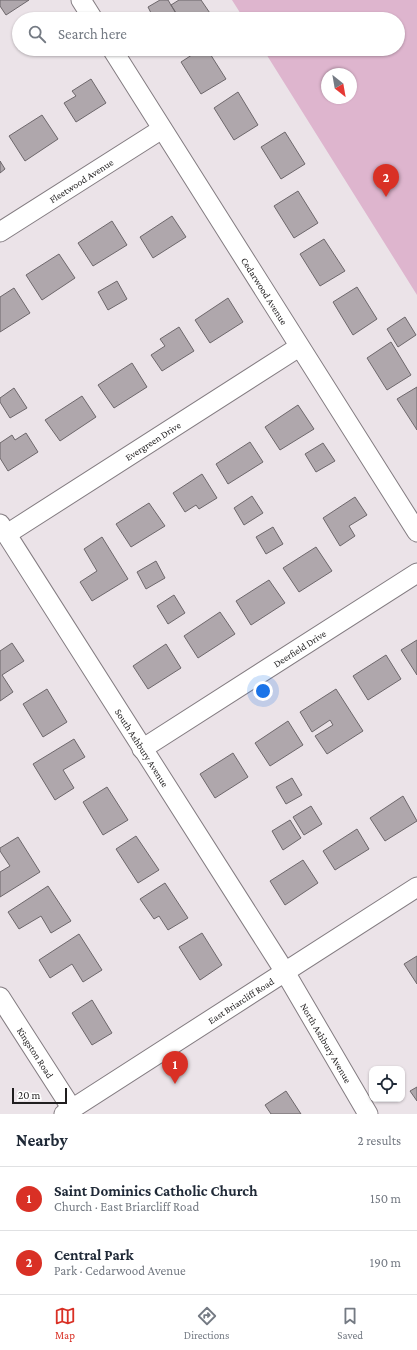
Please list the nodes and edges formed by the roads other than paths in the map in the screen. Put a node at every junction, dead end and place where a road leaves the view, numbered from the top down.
1 (81, 0) edge
2 (89, 12) edge
3 (116, 56) edge
4 (162, 129) junction
5 (0, 232) edge
6 (299, 346) junction
7 (3, 529) edge
8 (417, 532) edge
9 (417, 574) edge
10 (142, 750) junction
11 (417, 887) edge
12 (285, 972) junction
13 (0, 997) edge
14 (68, 1112) edge
15 (368, 1114) edge

1 - 2 street
3 - 4 street, Cedarwood Avenue
4 - 5 street, Fleetwood Avenue
4 - 6 street, Cedarwood Avenue
6 - 7 street, Evergreen Drive
6 - 8 street, Cedarwood Avenue
7 - 10 street, South Ashbury Avenue
9 - 10 street, Deerfield Drive
10 - 12 street, South Ashbury Avenue
11 - 12 street, East Briarcliff Road
12 - 14 street, East Briarcliff Road
12 - 15 street, North Ashbury Avenue
13 - 14 street, Kingston Road

